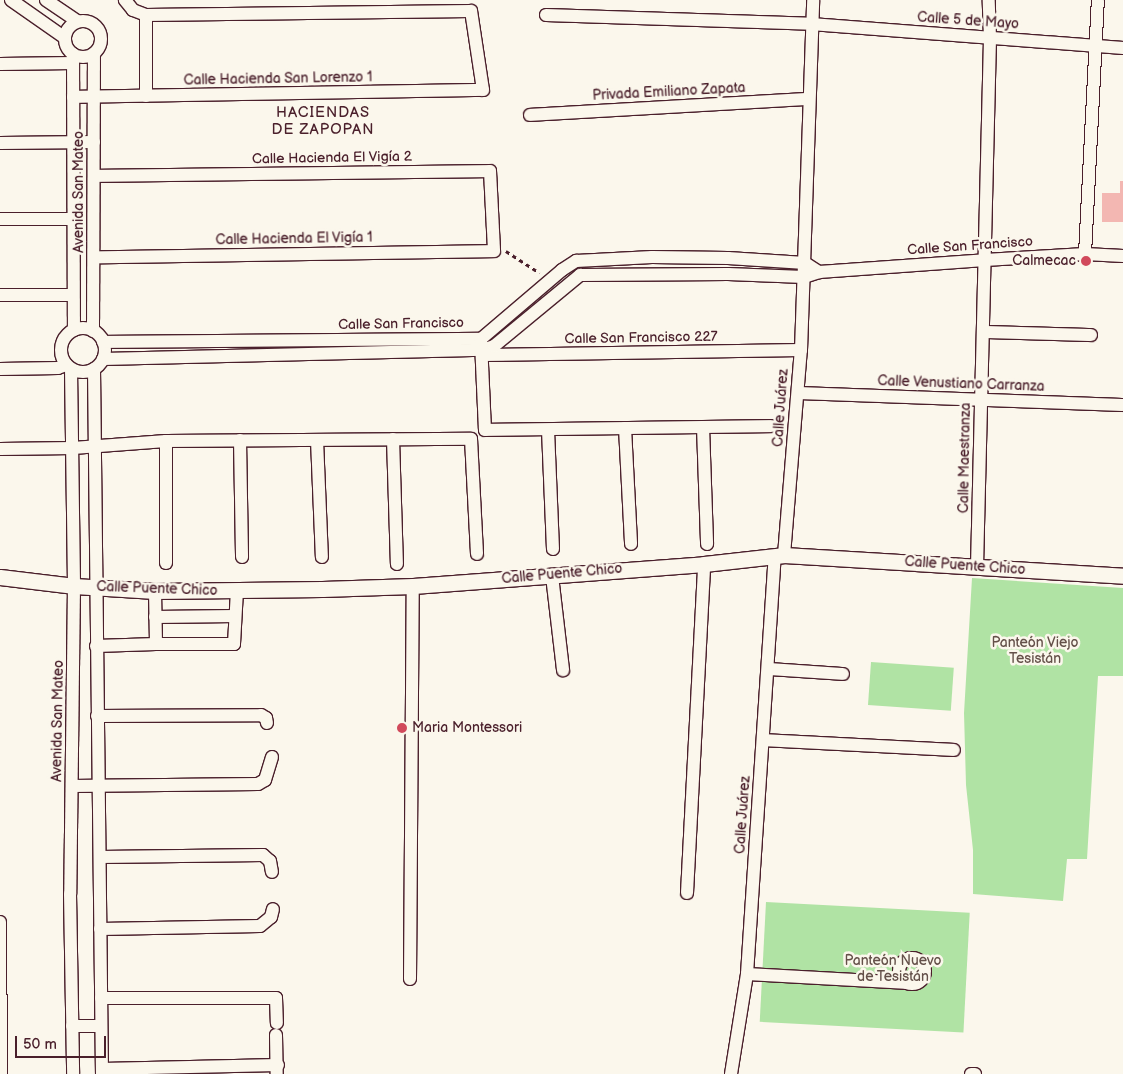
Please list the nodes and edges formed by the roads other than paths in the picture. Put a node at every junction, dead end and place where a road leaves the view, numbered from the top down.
1 (11, 0) edge
2 (46, 0) edge
3 (124, 0) edge
4 (813, 0) edge
5 (989, 0) edge
6 (1098, 0) edge
7 (146, 15) junction
8 (546, 15) dead end
9 (77, 21) junction
10 (811, 24) junction
11 (65, 38) junction
12 (990, 38) junction
13 (1096, 44) junction
14 (1123, 48) edge
15 (94, 54) junction
16 (73, 59) junction
17 (0, 64) edge
18 (146, 96) junction
19 (94, 97) junction
20 (73, 98) junction
21 (809, 99) junction
22 (530, 115) dead end
23 (73, 142) junction
24 (94, 142) junction
25 (0, 143) edge
26 (94, 176) junction
27 (0, 219) edge
28 (73, 222) junction
29 (94, 226) junction
30 (494, 251) joint
31 (1085, 254) junction
32 (1123, 256) edge
33 (94, 257) junction
34 (652, 257) junction
35 (728, 258) junction
36 (984, 260) junction
37 (805, 263) junction
38 (570, 264) junction
39 (819, 272) junction
40 (728, 274) junction
41 (652, 275) junction
42 (580, 276) junction
43 (804, 277) junction
44 (73, 294) junction
45 (0, 295) edge
46 (74, 330) junction
47 (93, 331) junction
48 (984, 332) junction
49 (1091, 334) dead end
50 (103, 342) junction
51 (482, 348) junction
52 (800, 350) junction
53 (103, 359) junction
54 (69, 367) junction
55 (0, 369) edge
56 (94, 369) junction
57 (798, 393) junction
58 (981, 399) junction
59 (1123, 405) edge
60 (771, 426) dead end
61 (703, 427) junction
62 (625, 428) junction
63 (548, 430) junction
64 (393, 439) junction
65 (240, 440) junction
66 (317, 440) junction
67 (166, 441) junction
68 (94, 446) junction
69 (73, 448) junction
70 (0, 449) edge
71 (74, 466) junction
72 (95, 467) junction
73 (631, 544) dead end
74 (708, 544) dead end
75 (553, 549) dead end
76 (476, 554) dead end
77 (780, 555) junction
78 (242, 557) dead end
79 (322, 557) dead end
80 (166, 563) dead end
81 (397, 564) dead end
82 (704, 564) junction
83 (977, 567) junction
84 (552, 576) junction
85 (1123, 576) edge
86 (0, 577) edge
87 (74, 586) junction
88 (413, 586) junction
89 (95, 587) junction
90 (154, 591) junction
91 (237, 591) junction
92 (235, 616) junction
93 (155, 617) junction
94 (156, 644) junction
95 (96, 646) junction
96 (768, 669) junction
97 (563, 670) dead end
98 (843, 674) dead end
99 (97, 716) junction
100 (267, 722) dead end
101 (763, 740) junction
102 (954, 750) dead end
103 (272, 756) dead end
104 (72, 786) junction
105 (97, 786) junction
106 (100, 857) junction
107 (272, 872) dead end
108 (687, 892) dead end
109 (273, 909) dead end
110 (0, 922) edge
111 (100, 929) junction
112 (747, 974) junction
113 (410, 979) dead end
114 (909, 983) dead end
115 (101, 998) junction
116 (72, 1026) junction
117 (101, 1026) junction
118 (278, 1069) edge
119 (102, 1072) edge
120 (1, 1074) edge
121 (74, 1074) edge
122 (731, 1074) edge

1 - 11 street, Avenida San Mateo
2 - 9 street, Avenida San Mateo
3 - 7 street
4 - 10 street, Calle Juárez
5 - 12 street, Calle Maestranza
6 - 13 street
7 - 18 street
7 - 18 street, Calle Hacienda San Lorenzo 1
8 - 10 street, Calle 5 de Mayo
9 - 11 street
9 - 15 street, Avenida San Mateo
10 - 12 street, Calle 5 de Mayo
10 - 21 street, Calle Juárez
11 - 16 street, Avenida San Mateo
12 - 13 street, Calle 5 de Mayo
12 - 36 street, Calle Maestranza
13 - 14 street, Calle 5 de Mayo
13 - 31 street
15 - 16 street
15 - 19 street, Avenida San Mateo
16 - 17 street
16 - 20 street, Avenida San Mateo
18 - 19 street, Calle Hacienda San Lorenzo 1
19 - 20 street, Calle Hacienda San Lorenzo 1
19 - 24 street, Avenida San Mateo
20 - 23 street, Avenida San Mateo
21 - 22 street, Privada Emiliano Zapata
21 - 37 street, Calle Juárez
23 - 24 street
23 - 25 street
23 - 28 street, Avenida San Mateo
24 - 26 street, Avenida San Mateo
26 - 29 street, Avenida San Mateo
26 - 30 street, Calle Hacienda El Vigía 2
27 - 28 street
28 - 29 street
28 - 44 street, Avenida San Mateo
29 - 33 street, Avenida San Mateo
30 - 33 street, Calle Hacienda El Vigía 1
31 - 32 street, Calle San Francisco
31 - 36 street, Calle San Francisco
33 - 47 street, Avenida San Mateo
34 - 35 street
34 - 38 street
34 - 41 street
35 - 37 street
35 - 40 street
36 - 39 street, Calle San Francisco
36 - 48 street, Calle Maestranza
37 - 39 street
37 - 43 street, Calle Juárez
38 - 42 street
38 - 51 street, Calle San Francisco
39 - 43 street, Calle San Francisco
40 - 41 street, Calle San Francisco
40 - 43 street, Calle San Francisco
41 - 42 street, Calle San Francisco
42 - 51 street, Calle San Francisco
43 - 52 street, Calle Juárez
44 - 45 street
44 - 46 street, Avenida San Mateo
46 - 47 street
46 - 54 street, Avenida San Mateo
47 - 50 street
48 - 49 street
48 - 58 street, Calle Maestranza
50 - 51 street, Calle San Francisco
50 - 53 street
51 - 52 street, Calle San Francisco 227
51 - 53 street, Calle San Francisco
51 - 63 street
52 - 57 street, Calle Juárez
53 - 56 street
54 - 55 street
54 - 56 street
54 - 69 street, Avenida San Mateo
56 - 68 street
57 - 58 street, Calle Venustiano Carranza
57 - 77 street, Calle Juárez
58 - 59 street, Calle Venustiano Carranza
58 - 83 street, Calle Maestranza
60 - 61 street
61 - 62 street
61 - 74 street
62 - 63 street
62 - 73 street
63 - 75 street
64 - 66 street
64 - 76 street
64 - 81 street
65 - 66 street
65 - 67 street
65 - 78 street
66 - 79 street
67 - 68 street
67 - 80 street
68 - 69 street
68 - 72 street
69 - 70 street
69 - 71 street, Avenida San Mateo
71 - 72 street
71 - 87 street, Avenida San Mateo
72 - 89 street
77 - 82 main road, Calle Puente Chico
77 - 83 main road, Calle Puente Chico
77 - 96 street, Calle Juárez
82 - 84 main road, Calle Puente Chico
82 - 108 street
83 - 85 main road, Calle Puente Chico
84 - 88 main road, Calle Puente Chico
84 - 97 street
86 - 87 main road, Calle Puente Chico
87 - 89 main road, Calle Puente Chico
87 - 104 street, Avenida San Mateo
88 - 91 main road, Calle Puente Chico
88 - 113 street
89 - 90 main road, Calle Puente Chico
89 - 95 street
90 - 91 main road, Calle Puente Chico
90 - 93 street
91 - 92 street
92 - 93 street
92 - 94 street
93 - 94 street
94 - 95 street
95 - 99 street
96 - 98 street
96 - 101 street, Calle Juárez
99 - 100 street
99 - 105 street
101 - 102 street
101 - 112 street, Calle Juárez
103 - 105 street
104 - 105 street
104 - 116 street, Avenida San Mateo
105 - 106 street
106 - 107 street
106 - 111 street
109 - 111 street
110 - 120 street
111 - 115 street
112 - 114 street
112 - 122 street, Calle Juárez
115 - 117 street
115 - 118 street
116 - 117 street
116 - 121 street, Avenida San Mateo
117 - 119 street
118 - 119 street

